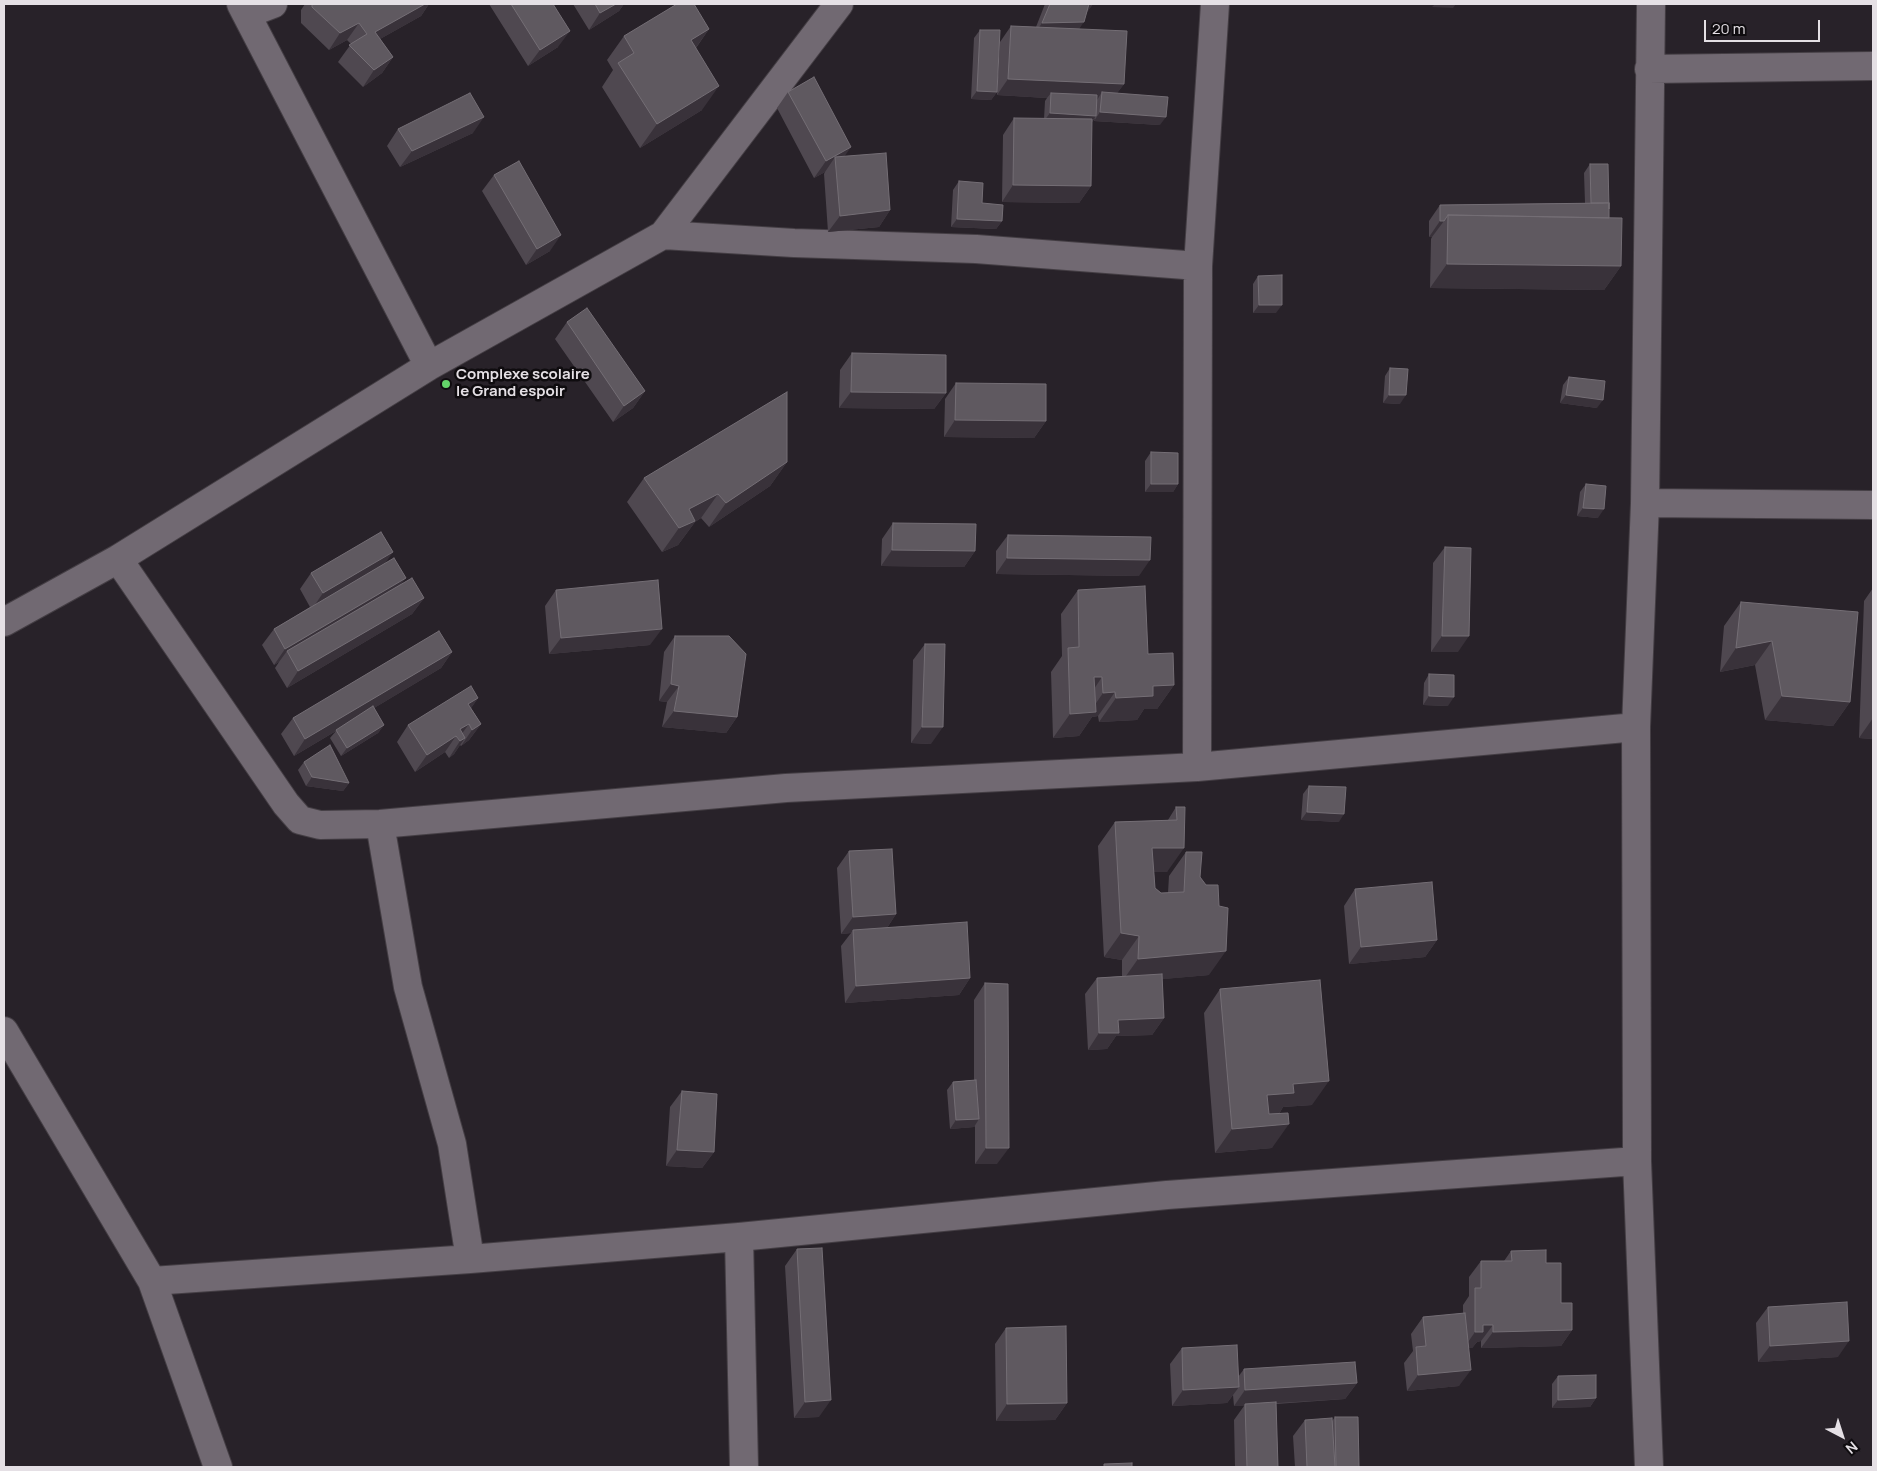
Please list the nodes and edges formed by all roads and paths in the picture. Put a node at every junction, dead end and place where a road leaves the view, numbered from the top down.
1 (273, 4) edge
2 (839, 4) edge
3 (1215, 4) edge
4 (1651, 4) edge
5 (244, 9) edge
6 (1873, 66) edge
7 (1649, 68) junction
8 (663, 235) junction
9 (1198, 266) junction
10 (429, 366) junction
11 (1645, 503) junction
12 (1873, 505) edge
13 (118, 559) junction
14 (4, 622) edge
15 (1636, 727) junction
16 (1198, 767) junction
17 (380, 824) junction
18 (4, 1031) edge
19 (1637, 1161) junction
20 (739, 1237) junction
21 (470, 1259) junction
22 (152, 1280) junction
23 (218, 1467) edge
24 (744, 1467) edge
25 (1649, 1467) edge

1 - 5 street
2 - 8 street
3 - 9 street
4 - 7 street
5 - 10 street
6 - 7 street
7 - 11 street
8 - 9 street
8 - 10 street
9 - 16 street
10 - 13 street
11 - 12 street
11 - 15 street
13 - 14 street
13 - 17 street
15 - 16 street
15 - 19 street
16 - 17 street
17 - 21 street
18 - 22 street
19 - 20 street
19 - 25 street
20 - 21 street
20 - 24 street
21 - 22 street
22 - 23 street

